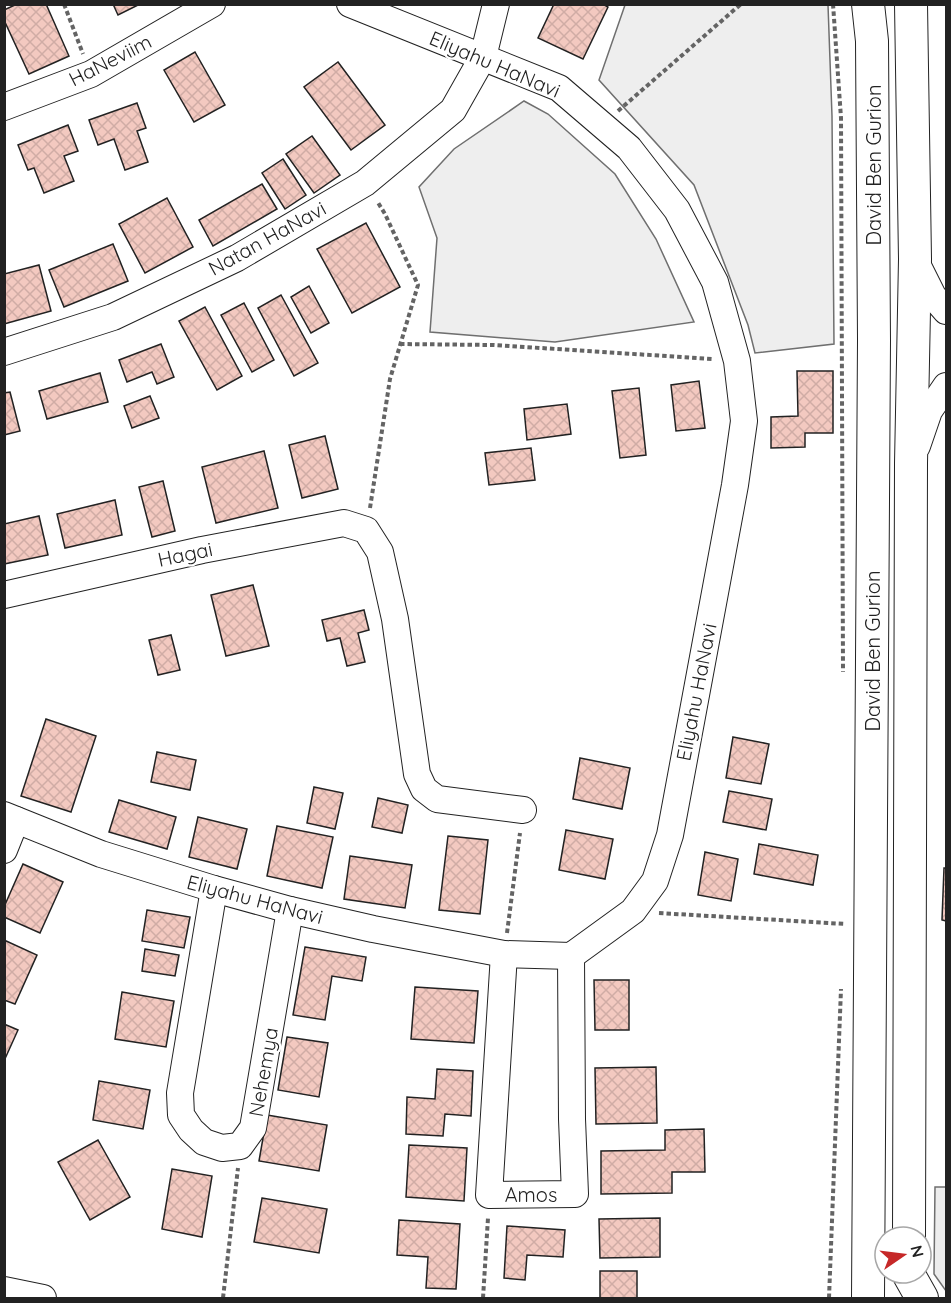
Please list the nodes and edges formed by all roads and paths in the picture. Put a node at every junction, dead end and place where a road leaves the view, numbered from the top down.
1 (64, 4) edge
2 (212, 4) edge
3 (350, 4) edge
4 (496, 4) edge
5 (741, 4) edge
6 (832, 4) edge
7 (868, 4) edge
8 (911, 4) edge
9 (483, 57) junction
10 (91, 74) junction
11 (4, 107) edge
12 (602, 125) junction
13 (365, 183) junction
14 (915, 259) junction
15 (946, 311) edge
16 (400, 344) junction
17 (4, 352) edge
18 (737, 361) junction
19 (946, 386) edge
20 (911, 463) junction
21 (366, 530) junction
22 (4, 595) edge
23 (843, 675) dead end
24 (523, 810) joint
25 (10, 817) edge
26 (4, 850) edge
27 (214, 889) junction
28 (290, 910) junction
29 (633, 911) junction
30 (871, 926) junction
31 (504, 954) junction
32 (572, 956) junction
33 (841, 982) dead end
34 (240, 1146) junction
35 (489, 1194) junction
36 (909, 1225) edge
37 (4, 1290) edge
38 (866, 1294) edge
39 (43, 1299) edge
40 (223, 1299) edge
41 (483, 1299) edge
42 (829, 1299) edge

1 - 10 path
2 - 10 street, HaNeviim
3 - 9 street, Eliyahu HaNavi
4 - 9 street, Natan HaNavi
5 - 12 path
6 - 23 path
7 - 30 main road, David Ben Gurion
8 - 14 main road, David Ben Gurion
9 - 12 street, Eliyahu HaNavi
9 - 13 street, Natan HaNavi
10 - 11 street, HaNeviim
12 - 18 street, Eliyahu HaNavi
13 - 16 path
13 - 17 street, Natan HaNavi
14 - 15 street
14 - 20 main road, David Ben Gurion
16 - 18 path
16 - 21 path
18 - 29 street, Eliyahu HaNavi
19 - 20 street
20 - 36 main road, David Ben Gurion
21 - 22 street, Hagai
21 - 24 street
24 - 31 path
25 - 26 street
25 - 27 street, Eliyahu HaNavi
27 - 28 street, Eliyahu HaNavi
27 - 34 street
28 - 31 street, Eliyahu HaNavi
28 - 34 street, Nehemya
29 - 30 path
29 - 32 street, Eliyahu HaNavi
30 - 38 main road, David Ben Gurion
31 - 32 street, Eliyahu HaNavi
31 - 35 street, Amos
32 - 35 street, Amos
33 - 42 path
34 - 40 path
35 - 41 path
37 - 39 street

